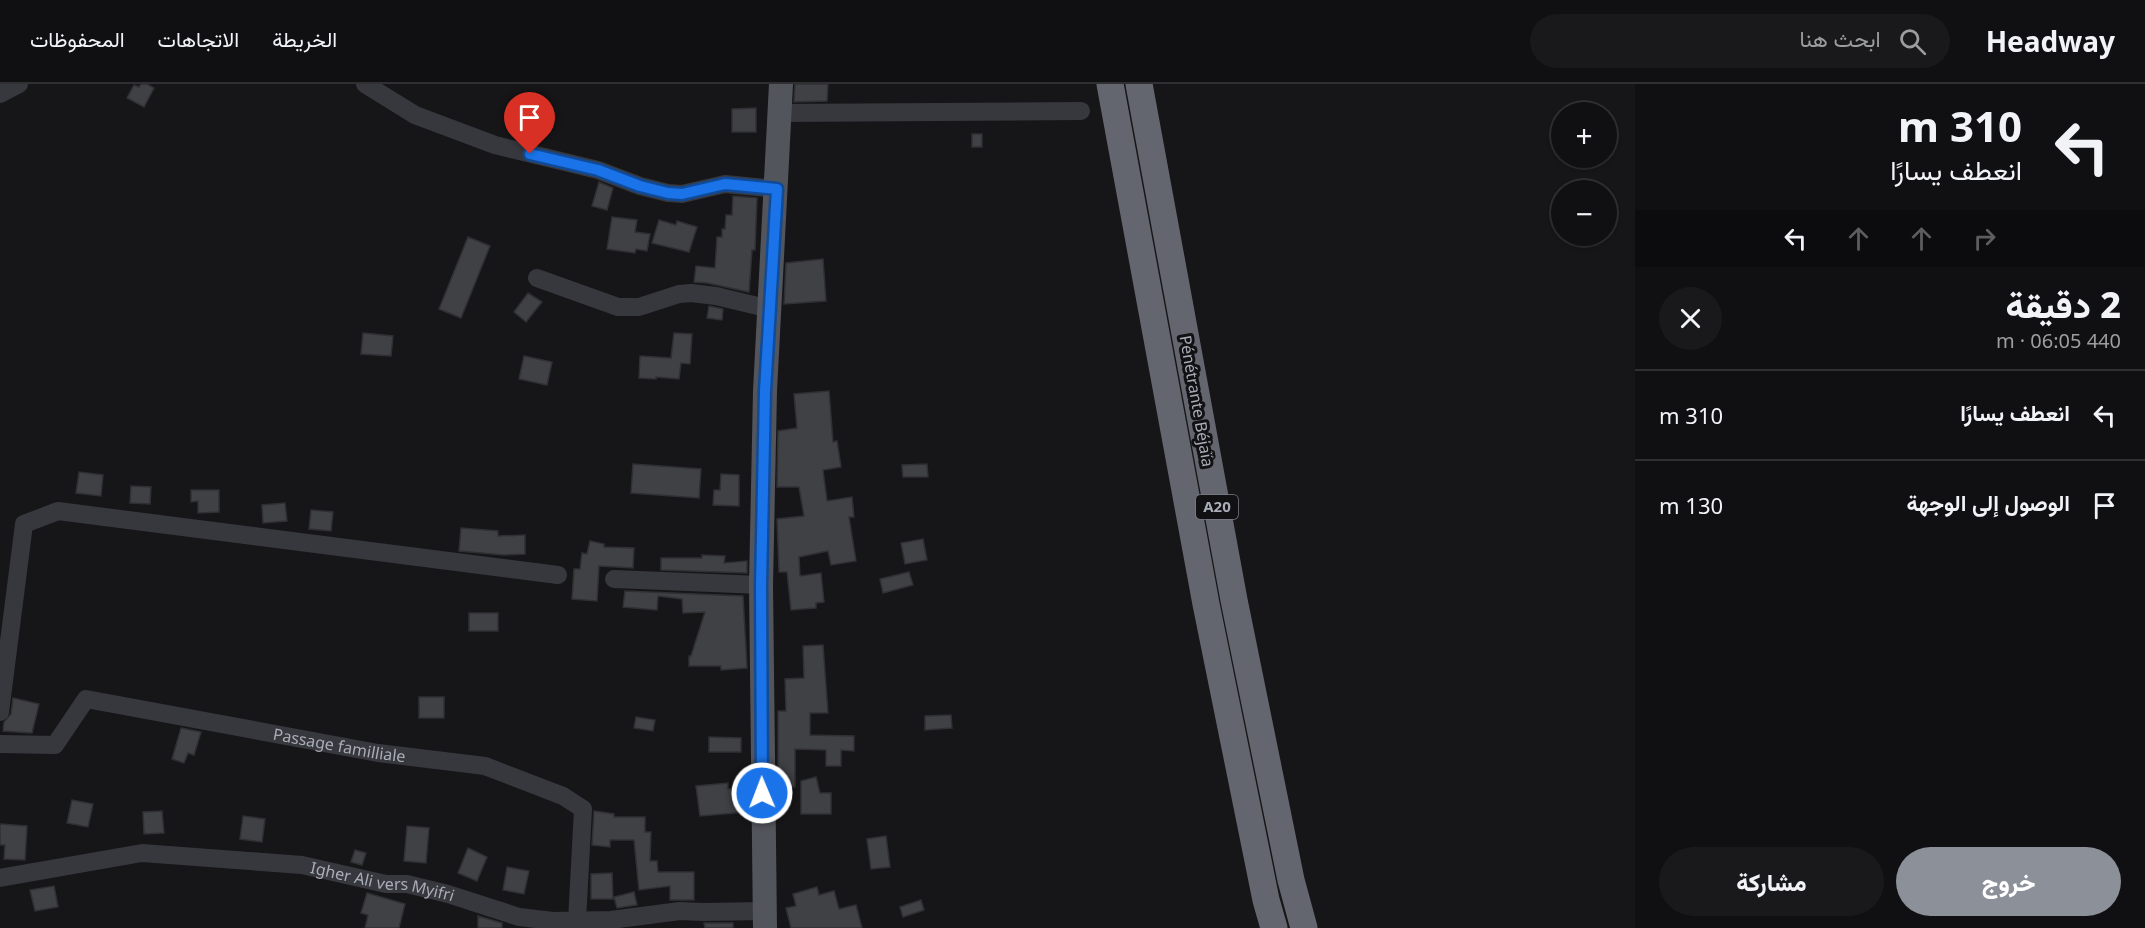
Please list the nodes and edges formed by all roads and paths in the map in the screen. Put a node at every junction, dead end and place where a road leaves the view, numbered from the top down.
1 (19, 84) edge
2 (365, 84) edge
3 (782, 84) edge
4 (1110, 84) edge
5 (1139, 84) edge
6 (0, 94) edge
7 (1081, 111) dead end
8 (780, 113) junction
9 (777, 189) junction
10 (537, 278) dead end
11 (770, 309) junction
12 (558, 575) dead end
13 (614, 579) dead end
14 (761, 585) junction
15 (0, 712) edge
16 (0, 744) edge
17 (0, 878) edge
18 (765, 919) edge
19 (577, 921) junction
20 (1274, 928) edge
21 (1304, 928) edge

1 - 6 street
2 - 9 street
3 - 8 main road
4 - 20 highway, Pénétrante Béjaïa / A20
5 - 21 highway, Pénétrante Béjaïa / A20
7 - 8 street
8 - 9 main road
9 - 11 main road
10 - 11 street
11 - 14 main road
12 - 15 street
13 - 14 street
14 - 18 main road
16 - 19 street, Passage familliale
17 - 19 street, Igher Ali vers Myifri
18 - 19 street, Igher Ali vers Myifri

